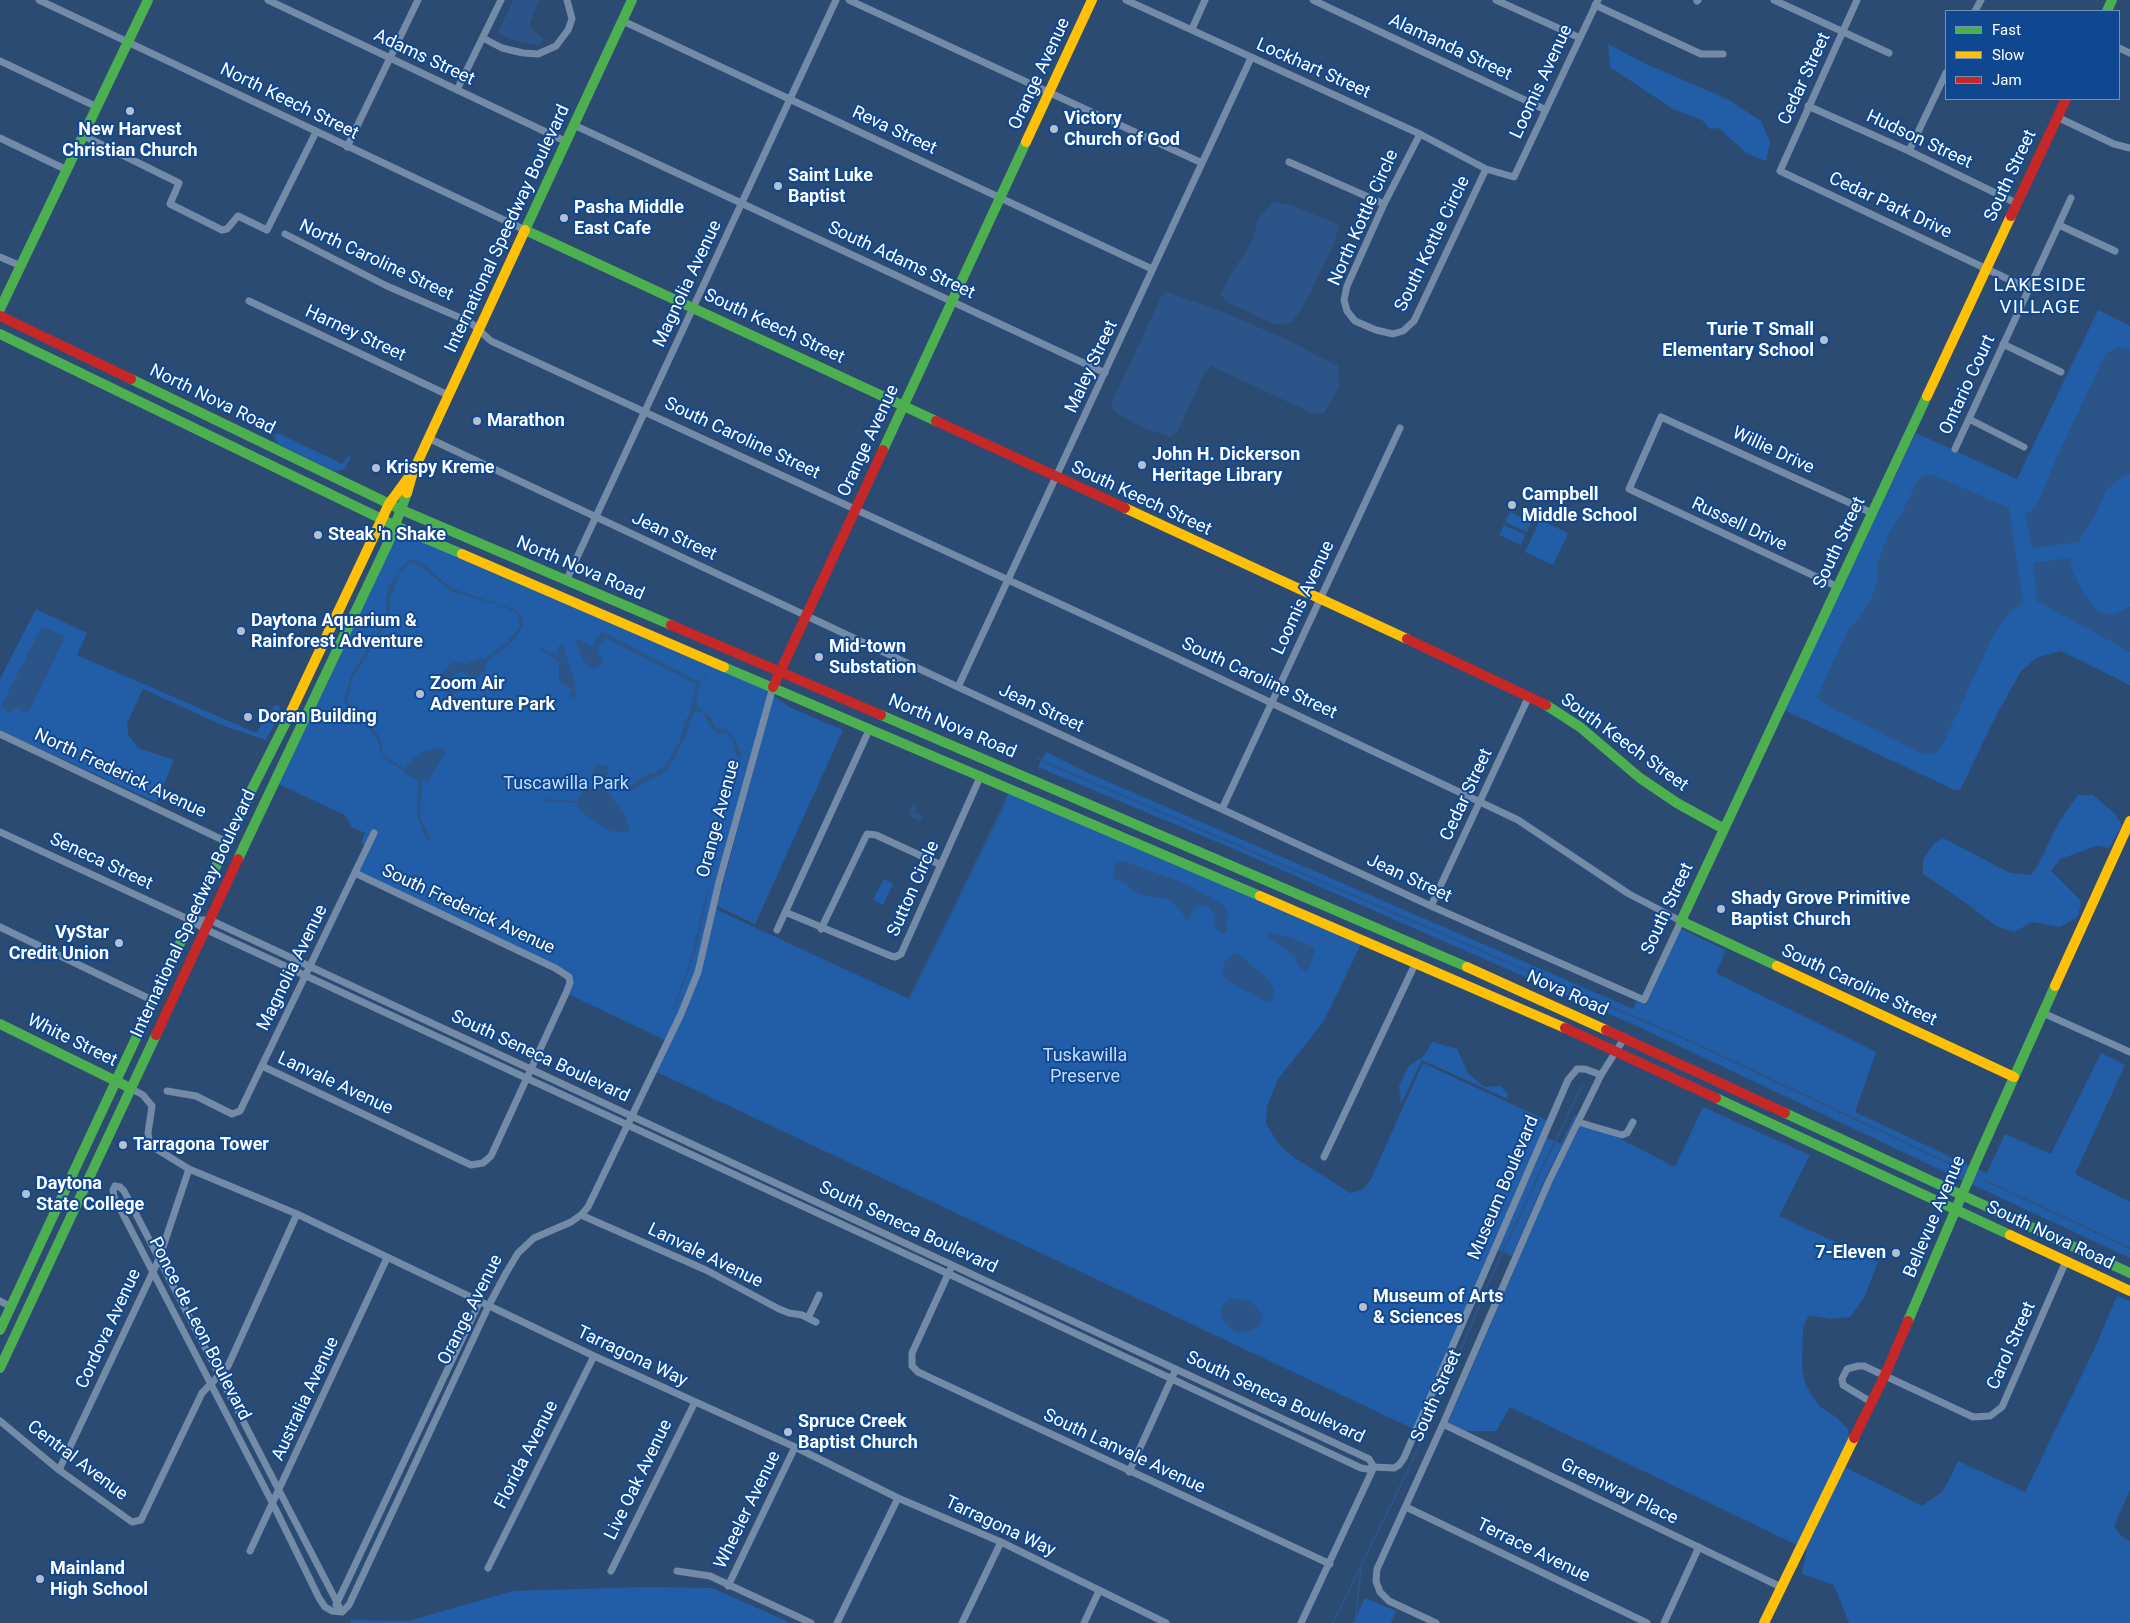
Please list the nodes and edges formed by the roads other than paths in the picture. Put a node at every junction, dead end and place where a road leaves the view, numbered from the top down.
1 (39, 0) edge
2 (148, 0) edge
3 (268, 0) edge
4 (418, 0) edge
5 (501, 0) edge
6 (567, 0) edge
7 (632, 0) edge
8 (836, 0) edge
9 (849, 0) edge
10 (1092, 0) edge
11 (1126, 0) edge
12 (1205, 0) edge
13 (1313, 0) edge
14 (1496, 0) edge
15 (1774, 0) edge
16 (1857, 0) edge
17 (1597, 3) edge
18 (623, 21) junction
19 (1192, 29) junction
20 (1843, 32) junction
21 (482, 38) junction
22 (1580, 38) junction
23 (129, 41) junction
24 (1723, 54) dead end
25 (1889, 54) dead end
26 (389, 58) junction
27 (1251, 58) junction
28 (0, 61) edge
29 (1945, 74) edge
30 (457, 90) junction
31 (1049, 93) junction
32 (790, 99) junction
33 (2066, 100) edge
34 (1808, 106) junction
35 (97, 107) junction
36 (1546, 110) junction
37 (2057, 117) junction
38 (574, 125) junction
39 (316, 132) junction
40 (1420, 134) junction
41 (84, 136) junction
42 (0, 138) edge
43 (567, 142) junction
44 (347, 147) junction
45 (2130, 148) edge
46 (1909, 151) junction
47 (1288, 162) dead end
48 (1202, 163) junction
49 (1486, 169) junction
50 (67, 170) junction
51 (1780, 171) joint
52 (1514, 177) joint
53 (1000, 197) junction
54 (2071, 198) dead end
55 (742, 203) junction
56 (2016, 203) junction
57 (1384, 204) junction
58 (2059, 225) junction
59 (526, 230) junction
60 (285, 234) dead end
61 (2116, 251) dead end
62 (0, 257) edge
63 (21, 266) junction
64 (1987, 268) junction
65 (1152, 269) junction
66 (2029, 289) junction
67 (249, 301) dead end
68 (952, 301) junction
69 (694, 307) junction
70 (0, 309) edge
71 (0, 316) edge
72 (479, 330) junction
73 (1376, 330) joint
74 (0, 334) edge
75 (2003, 344) junction
76 (118, 372) junction
77 (2061, 372) dead end
78 (1105, 373) junction
79 (110, 387) junction
80 (448, 395) junction
81 (903, 406) junction
82 (645, 412) junction
83 (1968, 420) junction
84 (234, 428) junction
85 (1400, 428) dead end
86 (206, 434) junction
87 (428, 438) junction
88 (2024, 447) dead end
89 (1955, 449) dead end
90 (412, 472) junction
91 (1057, 478) junction
92 (1629, 489) joint
93 (390, 504) junction
94 (402, 510) junction
95 (855, 510) junction
96 (1872, 513) junction
97 (596, 517) junction
98 (382, 520) junction
99 (396, 526) junction
100 (566, 580) junction
101 (1008, 581) junction
102 (1838, 587) junction
103 (1320, 599) junction
104 (806, 615) junction
105 (780, 672) junction
106 (773, 687) junction
107 (958, 687) junction
108 (1529, 696) junction
109 (1270, 703) junction
110 (295, 704) junction
111 (870, 728) junction
112 (0, 734) edge
113 (984, 759) junction
114 (959, 766) junction
115 (1008, 769) junction
116 (981, 775) junction
117 (1480, 802) junction
118 (1222, 809) junction
119 (260, 810) junction
120 (2130, 820) edge
121 (1724, 829) junction
122 (0, 832) edge
123 (1155, 832) joint
124 (374, 833) dead end
125 (227, 842) junction
126 (1148, 847) joint
127 (941, 865) junction
128 (356, 873) junction
129 (1260, 878) junction
130 (1229, 882) junction
131 (1283, 888) junction
132 (1252, 892) junction
133 (1431, 906) junction
134 (785, 912) junction
135 (190, 920) junction
136 (1681, 921) junction
137 (208, 925) junction
138 (0, 927) edge
139 (821, 929) junction
140 (777, 930) dead end
141 (261, 944) junction
142 (256, 953) junction
143 (1442, 956) junction
144 (1416, 962) junction
145 (310, 967) junction
146 (306, 976) junction
147 (152, 1000) junction
148 (1644, 1000) joint
149 (2043, 1013) junction
150 (420, 1017) junction
151 (0, 1024) edge
152 (416, 1027) junction
153 (1625, 1037) junction
154 (1616, 1051) junction
155 (2130, 1052) edge
156 (262, 1066) junction
157 (532, 1070) junction
158 (1601, 1075) junction
159 (2014, 1077) junction
160 (528, 1079) junction
161 (115, 1080) junction
162 (130, 1088) junction
163 (167, 1091) dead end
164 (631, 1115) junction
165 (1578, 1122) junction
166 (1633, 1122) dead end
167 (627, 1124) junction
168 (1324, 1157) dead end
169 (740, 1166) junction
170 (189, 1169) junction
171 (736, 1175) junction
172 (63, 1194) junction
173 (1962, 1195) junction
174 (1955, 1210) junction
175 (297, 1214) junction
176 (581, 1215) junction
177 (855, 1219) junction
178 (850, 1228) junction
179 (159, 1258) junction
180 (387, 1258) junction
181 (2066, 1261) junction
182 (952, 1265) junction
183 (152, 1272) junction
184 (2130, 1273) edge
185 (948, 1274) junction
186 (37, 1289) junction
187 (2130, 1291) edge
188 (819, 1295) dead end
189 (480, 1301) junction
190 (0, 1302) edge
191 (489, 1305) junction
192 (11, 1307) junction
193 (808, 1318) junction
194 (1066, 1318) junction
195 (816, 1322) dead end
196 (1062, 1327) junction
197 (0, 1330) edge
198 (0, 1353) edge
199 (594, 1356) junction
200 (0, 1368) edge
201 (1176, 1369) junction
202 (1885, 1375) junction
203 (220, 1376) junction
204 (443, 1379) junction
205 (1172, 1379) junction
206 (210, 1384) junction
207 (452, 1384) junction
208 (694, 1402) junction
209 (1871, 1402) junction
210 (1276, 1415) junction
211 (0, 1421) edge
212 (1271, 1424) junction
213 (1443, 1424) junction
214 (411, 1446) junction
215 (795, 1447) junction
216 (421, 1450) junction
217 (1374, 1467) junction
218 (59, 1470) junction
219 (1130, 1472) junction
220 (280, 1491) junction
221 (898, 1498) junction
222 (273, 1504) junction
223 (1406, 1507) junction
224 (382, 1509) junction
225 (391, 1514) junction
226 (1001, 1542) junction
227 (1699, 1547) junction
228 (250, 1551) dead end
229 (1330, 1564) junction
230 (488, 1568) dead end
231 (611, 1571) dead end
232 (677, 1571) dead end
233 (728, 1586) junction
234 (1781, 1586) junction
235 (1100, 1591) junction
236 (337, 1603) junction
237 (332, 1611) junction
238 (342, 1612) junction
239 (811, 1623) edge
240 (837, 1623) edge
241 (962, 1623) edge
242 (1084, 1623) edge
243 (1166, 1623) edge
244 (1301, 1623) edge
245 (1436, 1623) edge
246 (1647, 1623) edge
247 (1664, 1623) edge
248 (1764, 1623) edge

1 - 23 street, North Keech Street
2 - 23 main road
3 - 26 street, Adams Street
4 - 26 street
5 - 21 street
6 - 21 street
7 - 18 main road, International Speedway Boulevard
8 - 32 street, Magnolia Avenue
9 - 31 street
10 - 31 main road, Orange Avenue
11 - 19 street, Lockhart Street
12 - 19 street
13 - 36 street, Alamanda Street
14 - 22 street
15 - 20 street
16 - 20 street, Cedar Street
17 - 22 street, Loomis Avenue
17 - 24 street
18 - 32 street, Reva Street
18 - 38 main road, International Speedway Boulevard
19 - 27 street, Lockhart Street
20 - 25 street
20 - 34 street, Cedar Street
21 - 30 street
22 - 36 street, Loomis Avenue
23 - 35 main road
23 - 39 street, North Keech Street
26 - 30 street, Adams Street
26 - 44 street
27 - 40 street, Lockhart Street
27 - 48 street, Maley Street
28 - 35 street
29 - 46 street
30 - 43 street, Adams Street
31 - 48 street
31 - 53 main road, Orange Avenue
32 - 53 street, Reva Street
32 - 55 street, Magnolia Avenue
33 - 37 main road, South Street
34 - 46 street, Hudson Street
34 - 51 street, Cedar Street
35 - 41 main road
36 - 52 street, Loomis Avenue
37 - 45 street
37 - 56 main road, South Street
38 - 43 main road, International Speedway Boulevard
38 - 55 street, South Adams Street
39 - 41 street
39 - 44 street, North Keech Street
40 - 49 street, Lockhart Street
40 - 57 street, North Kottle Circle
41 - 50 main road
42 - 50 street
43 - 59 main road, International Speedway Boulevard
44 - 59 street, North Keech Street
46 - 56 street, Hudson Street
47 - 57 street
48 - 65 street, Maley Street
49 - 52 street, Lockhart Street
49 - 73 street, South Kottle Circle
50 - 63 main road
51 - 64 street, Cedar Park Drive
53 - 65 street, Reva Street
53 - 68 main road, Orange Avenue
54 - 58 street, Ontario Court
55 - 68 street, South Adams Street
55 - 69 street, Magnolia Avenue
56 - 64 main road, South Street
57 - 73 street, North Kottle Circle
58 - 61 street
58 - 66 street, Ontario Court
59 - 69 main road, South Keech Street
59 - 72 main road, International Speedway Boulevard
60 - 72 street, North Caroline Street
62 - 63 street
63 - 70 main road
64 - 66 street, Cedar Park Drive
64 - 96 main road, South Street
65 - 78 street, Maley Street
66 - 75 street, Ontario Court
67 - 80 street, Harney Street
68 - 78 street, South Adams Street
68 - 81 main road, Orange Avenue
69 - 81 main road, South Keech Street
69 - 82 street, Magnolia Avenue
71 - 76 main road, North Nova Road
72 - 80 main road, International Speedway Boulevard
72 - 82 street, South Caroline Street
74 - 79 main road, North Nova Road
75 - 77 street
75 - 83 street, Ontario Court
76 - 79 street
76 - 84 main road, North Nova Road
78 - 91 street, Maley Street
79 - 86 main road, North Nova Road
80 - 87 main road, International Speedway Boulevard
81 - 91 main road, South Keech Street
81 - 95 main road, Orange Avenue
82 - 95 street, South Caroline Street
82 - 97 street, Magnolia Avenue
83 - 88 street
83 - 89 street, Ontario Court
84 - 86 main road
84 - 93 main road, North Nova Road
85 - 103 street, Loomis Avenue
86 - 98 main road, North Nova Road
87 - 90 main road, International Speedway Boulevard
87 - 97 street, Jean Street
90 - 93 main road, International Speedway Boulevard
90 - 94 main road, International Speedway Boulevard
91 - 101 street, Maley Street
91 - 103 main road, South Keech Street
92 - 96 street, Willie Drive
92 - 102 street, Russell Drive
93 - 94 main road, North Nova Road
93 - 98 main road, International Speedway Boulevard
94 - 99 main road, International Speedway Boulevard
94 - 100 main road, North Nova Road
95 - 101 street, South Caroline Street
95 - 104 main road, Orange Avenue
96 - 102 main road, South Street
97 - 100 street, Magnolia Avenue
97 - 104 street, Jean Street
98 - 99 main road, North Nova Road
98 - 110 main road, International Speedway Boulevard
99 - 106 main road, North Nova Road
99 - 119 main road, International Speedway Boulevard
100 - 105 main road, North Nova Road
101 - 107 street, Maley Street
101 - 109 street, South Caroline Street
102 - 121 main road, South Street
103 - 108 main road, South Keech Street
103 - 109 street, Loomis Avenue
104 - 105 main road, Orange Avenue
104 - 107 street, Jean Street
105 - 106 main road, Orange Avenue
105 - 113 main road, North Nova Road
106 - 111 main road, North Nova Road
106 - 164 street, Orange Avenue
107 - 118 street, Jean Street
108 - 117 street, Cedar Street
108 - 121 main road, South Keech Street
109 - 117 street, South Caroline Street
109 - 118 street, Loomis Avenue
110 - 119 main road
110 - 125 main road, International Speedway Boulevard
111 - 114 main road, North Nova Road
111 - 134 street
112 - 125 street, North Frederick Avenue
113 - 114 main road
113 - 115 main road, North Nova Road
114 - 116 main road, North Nova Road
115 - 116 main road
115 - 123 main road, North Nova Road
116 - 126 main road, North Nova Road
116 - 127 street, Sutton Circle
117 - 133 street, Cedar Street
117 - 136 street, South Caroline Street
118 - 133 street, Jean Street
119 - 137 main road, International Speedway Boulevard
120 - 149 main road, Bellevue Avenue
121 - 136 main road, South Street
122 - 135 street, Seneca Street
123 - 129 main road, Nova Road
124 - 128 street, Magnolia Avenue
125 - 135 main road, International Speedway Boulevard
126 - 130 main road, Nova Road
127 - 139 street, Sutton Circle
127 - 139 street
128 - 145 street, Magnolia Avenue
128 - 157 street, South Frederick Avenue
129 - 130 main road
129 - 131 main road, Nova Road
130 - 132 main road, Nova Road
131 - 132 main road
131 - 143 main road, Nova Road
132 - 144 main road, Nova Road
133 - 148 street, Jean Street
134 - 139 street, Sutton Circle
134 - 140 street
135 - 137 street, South Seneca Boulevard
135 - 147 main road, International Speedway Boulevard
136 - 148 street, South Street
136 - 159 main road, South Caroline Street
137 - 141 street, South Seneca Boulevard
137 - 142 street, South Seneca Boulevard
137 - 162 main road, International Speedway Boulevard
138 - 147 street
141 - 142 street
141 - 145 street, South Seneca Boulevard
142 - 146 street, South Seneca Boulevard
143 - 144 main road
143 - 153 main road, Nova Road
144 - 154 main road, Nova Road
144 - 168 street
145 - 146 street, Magnolia Avenue
145 - 150 street, South Seneca Boulevard
146 - 152 street, South Seneca Boulevard
146 - 156 street, Magnolia Avenue
147 - 161 main road, International Speedway Boulevard
149 - 155 street
149 - 159 main road, Bellevue Avenue
150 - 152 street
150 - 157 street, South Seneca Boulevard
151 - 161 main road, White Street
152 - 160 street, South Seneca Boulevard
153 - 154 street, South Street
153 - 173 main road, Nova Road
154 - 158 street, South Street
154 - 174 main road, Nova Road
156 - 160 street, Lanvale Avenue
156 - 163 street, Magnolia Avenue
157 - 160 street
157 - 164 street, South Seneca Boulevard
158 - 165 street, South Street
158 - 217 street, Museum Boulevard
159 - 173 main road, Bellevue Avenue
160 - 167 street, South Seneca Boulevard
161 - 162 main road, White Street
161 - 172 main road, International Speedway Boulevard
162 - 170 street, Tarragona Way
162 - 186 main road, International Speedway Boulevard
164 - 167 street, Orange Avenue
164 - 169 street, South Seneca Boulevard
165 - 166 street
165 - 213 street, South Street
167 - 171 street, South Seneca Boulevard
167 - 176 street, Orange Avenue
169 - 171 street
169 - 177 street, South Seneca Boulevard
170 - 175 street, Tarragona Way
170 - 179 street, Cordova Avenue
171 - 178 street, South Seneca Boulevard
172 - 186 main road
172 - 192 main road, International Speedway Boulevard
173 - 174 main road, Bellevue Avenue
173 - 184 main road, South Nova Road
174 - 181 main road, South Nova Road
174 - 202 main road, Bellevue Avenue
175 - 180 street, Tarragona Way
175 - 203 street
176 - 191 street, Orange Avenue
176 - 193 street, Lanvale Avenue
177 - 178 street
177 - 182 street, South Seneca Boulevard
178 - 185 street, South Seneca Boulevard
179 - 183 street, Cordova Avenue
179 - 183 street, Ponce de Leon Boulevard
179 - 203 street, Ponce de Leon Boulevard
180 - 189 street, Tarragona Way
180 - 220 street, Australia Avenue
181 - 187 main road, South Nova Road
181 - 202 street, Carol Street
182 - 185 street
182 - 194 street, South Seneca Boulevard
183 - 206 street, Ponce de Leon Boulevard
183 - 218 street, Cordova Avenue
185 - 196 street, South Seneca Boulevard
185 - 219 street, South Lanvale Avenue
186 - 200 main road, International Speedway Boulevard
188 - 193 street
189 - 191 street, Tarragona Way
189 - 204 street, Orange Avenue
190 - 192 street
191 - 199 street, Tarragona Way
191 - 207 street, Orange Avenue
192 - 197 main road, International Speedway Boulevard
192 - 198 main road
193 - 195 street, Lanvale Avenue
194 - 196 street
194 - 201 street, South Seneca Boulevard
196 - 205 street, South Seneca Boulevard
199 - 208 street, Tarragona Way
199 - 230 street, Florida Avenue
201 - 205 street
201 - 210 street, South Seneca Boulevard
202 - 209 main road, Bellevue Avenue
202 - 209 street, Carol Street
203 - 206 street
203 - 220 street, Ponce de Leon Boulevard
204 - 207 street
204 - 214 street, Orange Avenue
205 - 212 street, South Seneca Boulevard
205 - 219 street
206 - 218 street, Central Avenue
206 - 222 street, Ponce de Leon Boulevard
207 - 216 street, Orange Avenue
208 - 215 street, Tarragona Way
208 - 231 street, Live Oak Avenue
209 - 234 main road, Bellevue Avenue
210 - 212 street
210 - 217 street, South Seneca Boulevard
211 - 218 street, Central Avenue
212 - 217 street, South Seneca Boulevard
213 - 223 street, South Street
213 - 227 street, Greenway Place
214 - 216 street
214 - 224 street, Orange Avenue
215 - 221 street, Tarragona Way
215 - 233 street, Wheeler Avenue
216 - 225 street, Orange Avenue
217 - 229 street
219 - 229 street, South Lanvale Avenue
220 - 222 street, Australia Avenue
220 - 236 street, Ponce de Leon Boulevard
221 - 226 street, Tarragona Way
221 - 240 street
222 - 228 street, Australia Avenue
222 - 237 street, Ponce de Leon Boulevard
223 - 245 street, South Street
223 - 246 street, Terrace Avenue
224 - 225 street
224 - 236 street, Orange Avenue
225 - 238 street, Orange Avenue
226 - 235 street, Tarragona Way
226 - 241 street
227 - 234 street, Greenway Place
227 - 247 street
229 - 244 street
232 - 233 street
233 - 239 street
234 - 248 main road, Bellevue Avenue
235 - 242 street
235 - 243 street, Tarragona Way
236 - 237 street, Orange Avenue
236 - 238 street, Ponce de Leon Boulevard
237 - 238 street

